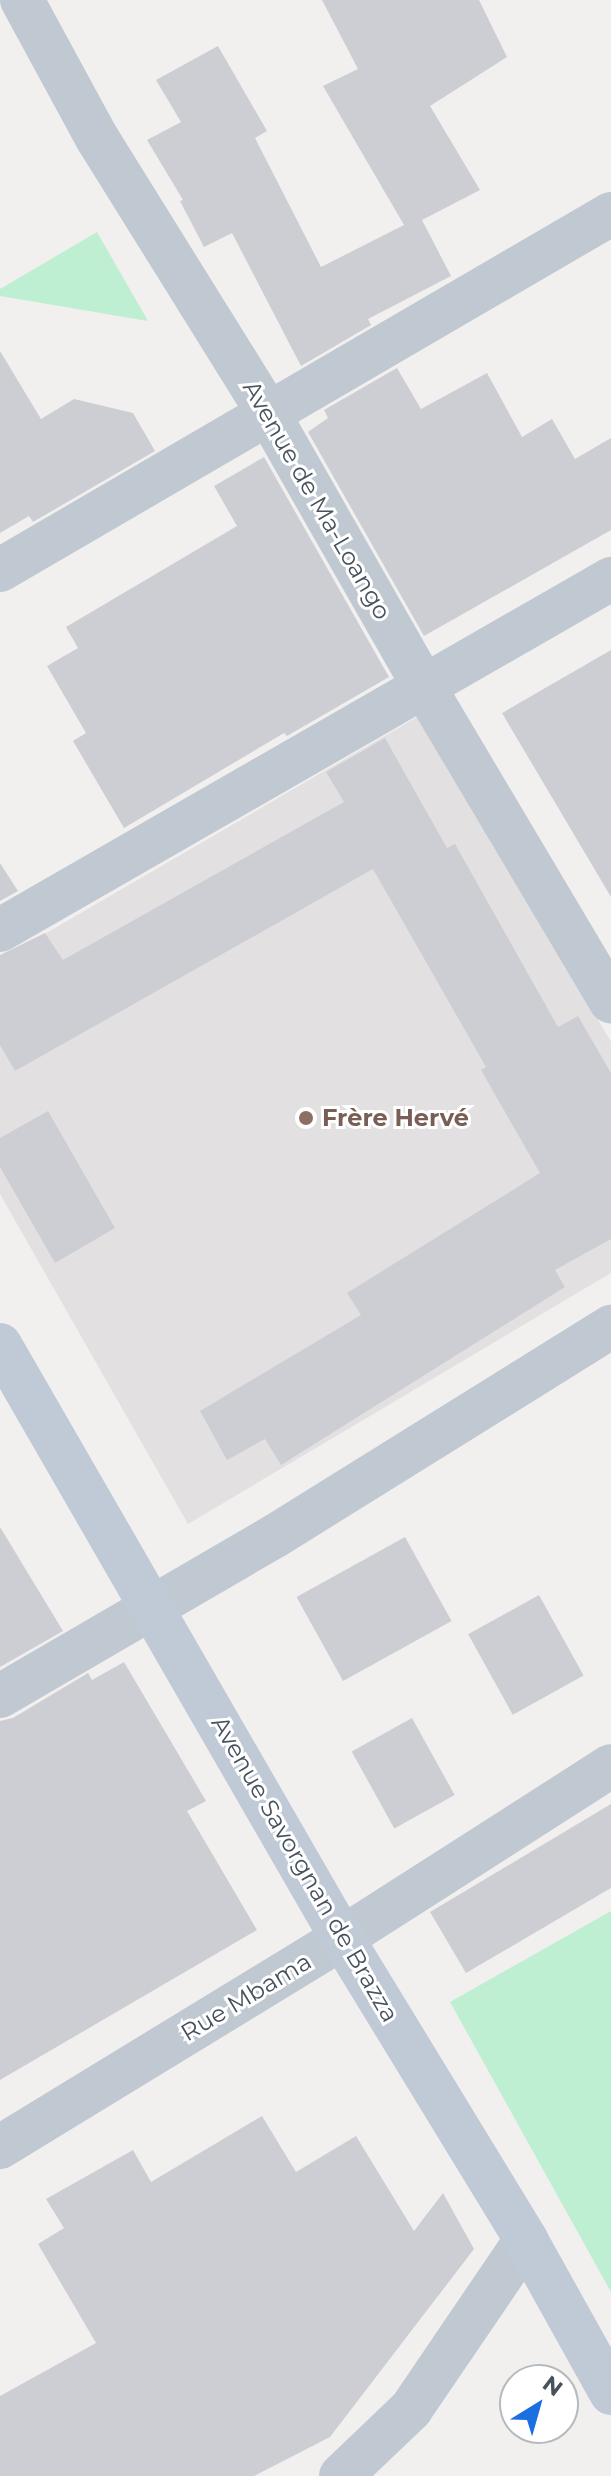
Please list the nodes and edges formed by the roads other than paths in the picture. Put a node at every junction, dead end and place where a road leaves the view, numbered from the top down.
1 (22, 0) edge
2 (611, 214) edge
3 (268, 413) junction
4 (0, 570) edge
5 (611, 579) edge
6 (423, 685) junction
7 (0, 930) edge
8 (599, 955) edge
9 (611, 1001) edge
10 (611, 1327) edge
11 (0, 1345) edge
12 (153, 1608) junction
13 (0, 1696) edge
14 (611, 1766) edge
15 (342, 1938) junction
16 (0, 2147) edge
17 (526, 2240) junction
18 (611, 2393) edge
19 (341, 2476) edge

1 - 3 street, Avenue de Ma-Loango
2 - 3 street
3 - 4 street
3 - 6 street, Avenue de Ma-Loango
5 - 6 street
6 - 7 street
6 - 8 street, Avenue de Ma-Loango
8 - 9 street, Avenue de Ma-Loango
10 - 12 street
11 - 12 main road, Avenue Savorgnan de Brazza
12 - 13 street
12 - 15 main road, Avenue Savorgnan de Brazza
14 - 15 street, Rue Mbama
15 - 16 street, Rue Mbama
15 - 17 main road, Avenue Savorgnan de Brazza
17 - 18 main road, Avenue Savorgnan de Brazza
17 - 19 street

